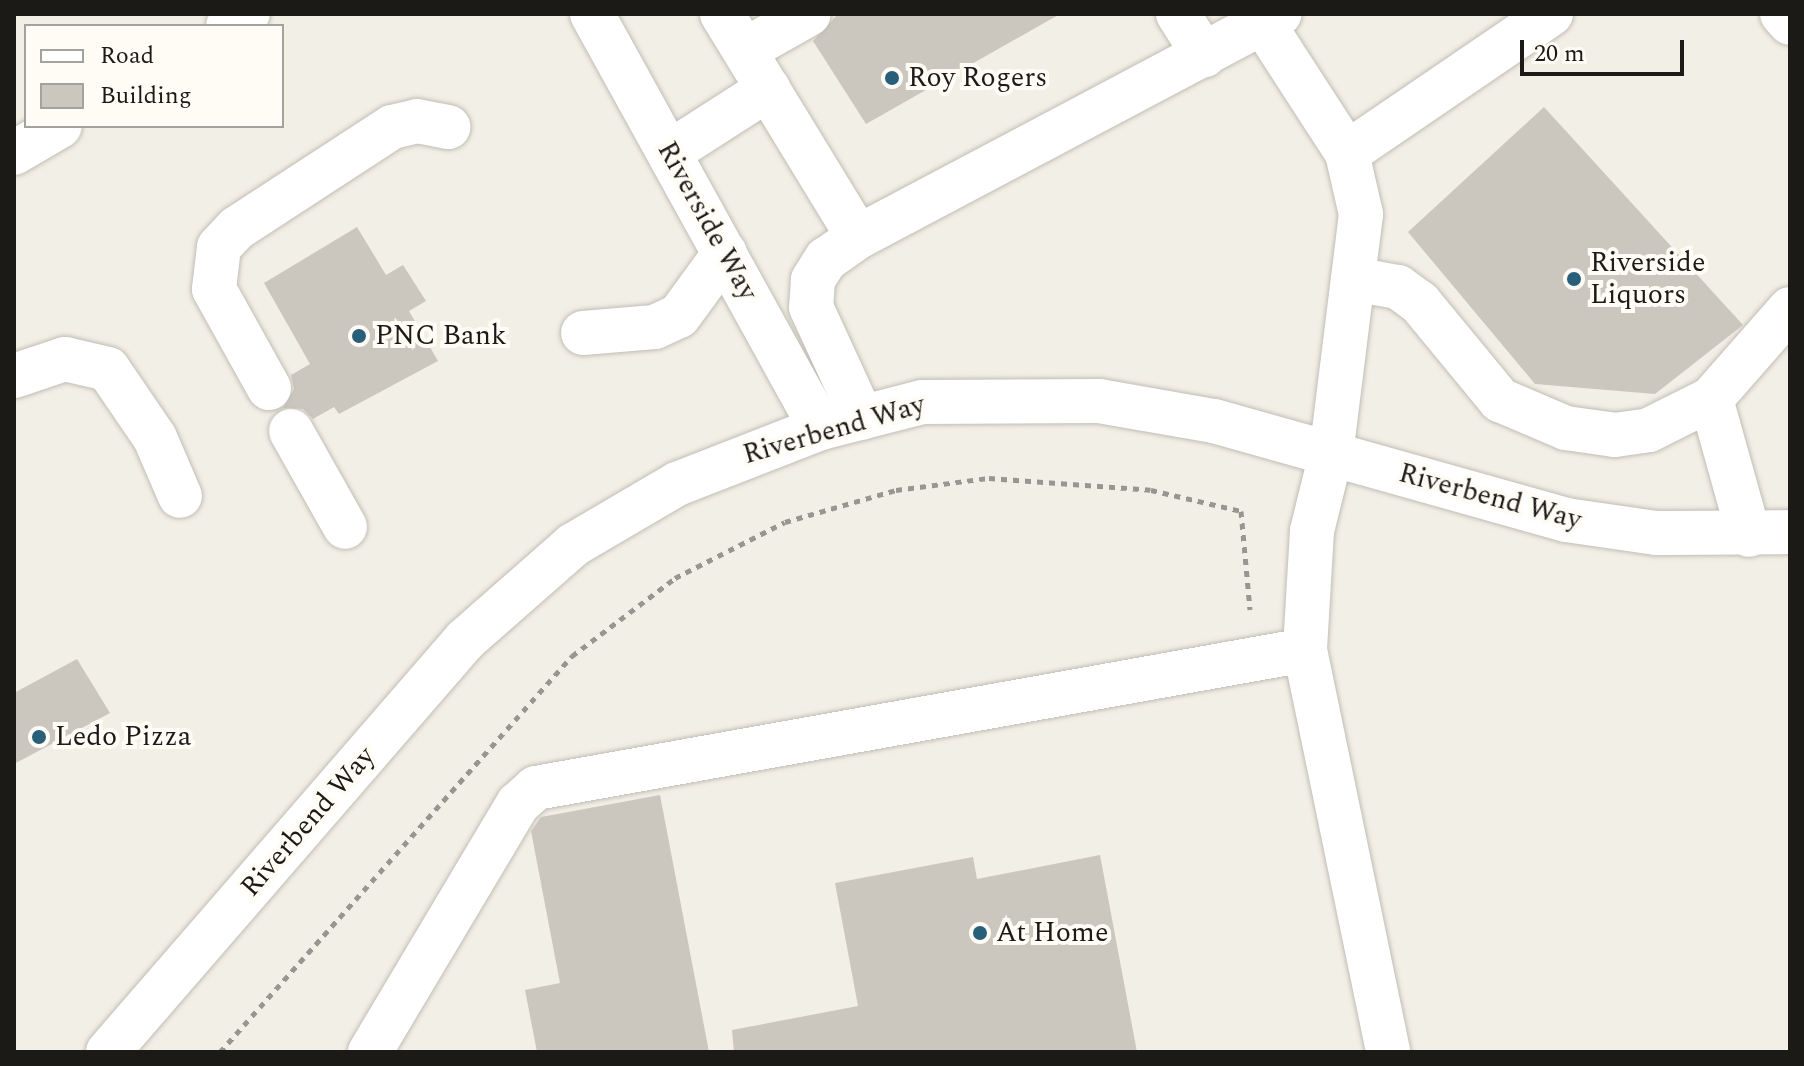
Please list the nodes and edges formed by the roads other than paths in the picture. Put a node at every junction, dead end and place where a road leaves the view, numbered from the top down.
1 (722, 14) edge
2 (809, 14) edge
3 (1178, 14) edge
4 (1551, 14) edge
5 (1782, 14) edge
6 (602, 17) edge
7 (1266, 17) edge
8 (1790, 23) edge
9 (745, 50) junction
10 (1204, 55) junction
11 (768, 89) junction
12 (448, 127) dead end
13 (57, 128) edge
14 (670, 152) junction
15 (14, 153) edge
16 (1347, 153) junction
17 (858, 237) junction
18 (725, 253) junction
19 (1353, 279) junction
20 (1790, 309) edge
21 (583, 333) dead end
22 (14, 376) edge
23 (269, 388) dead end
24 (1711, 399) junction
25 (842, 423) junction
26 (291, 431) dead end
27 (1331, 454) junction
28 (180, 496) dead end
29 (345, 527) dead end
30 (1769, 533) edge
31 (1305, 650) junction
32 (108, 1052) edge
33 (370, 1052) edge
34 (1388, 1052) edge

1 - 9 street
2 - 9 street
3 - 10 street
4 - 16 street
5 - 8 street
6 - 14 street, Riverside Way
7 - 10 street
7 - 16 street
9 - 11 street
10 - 17 street
11 - 14 street
11 - 17 street
12 - 23 street
13 - 15 street
14 - 18 street, Riverside Way
16 - 19 street
17 - 25 street
18 - 21 street
18 - 25 street, Riverside Way
19 - 24 street
19 - 27 street
20 - 24 street
22 - 28 street
24 - 30 street
25 - 27 street, Riverbend Way
25 - 32 street, Riverbend Way
26 - 29 street
27 - 30 street, Riverbend Way
27 - 31 street
31 - 33 street
31 - 34 street

